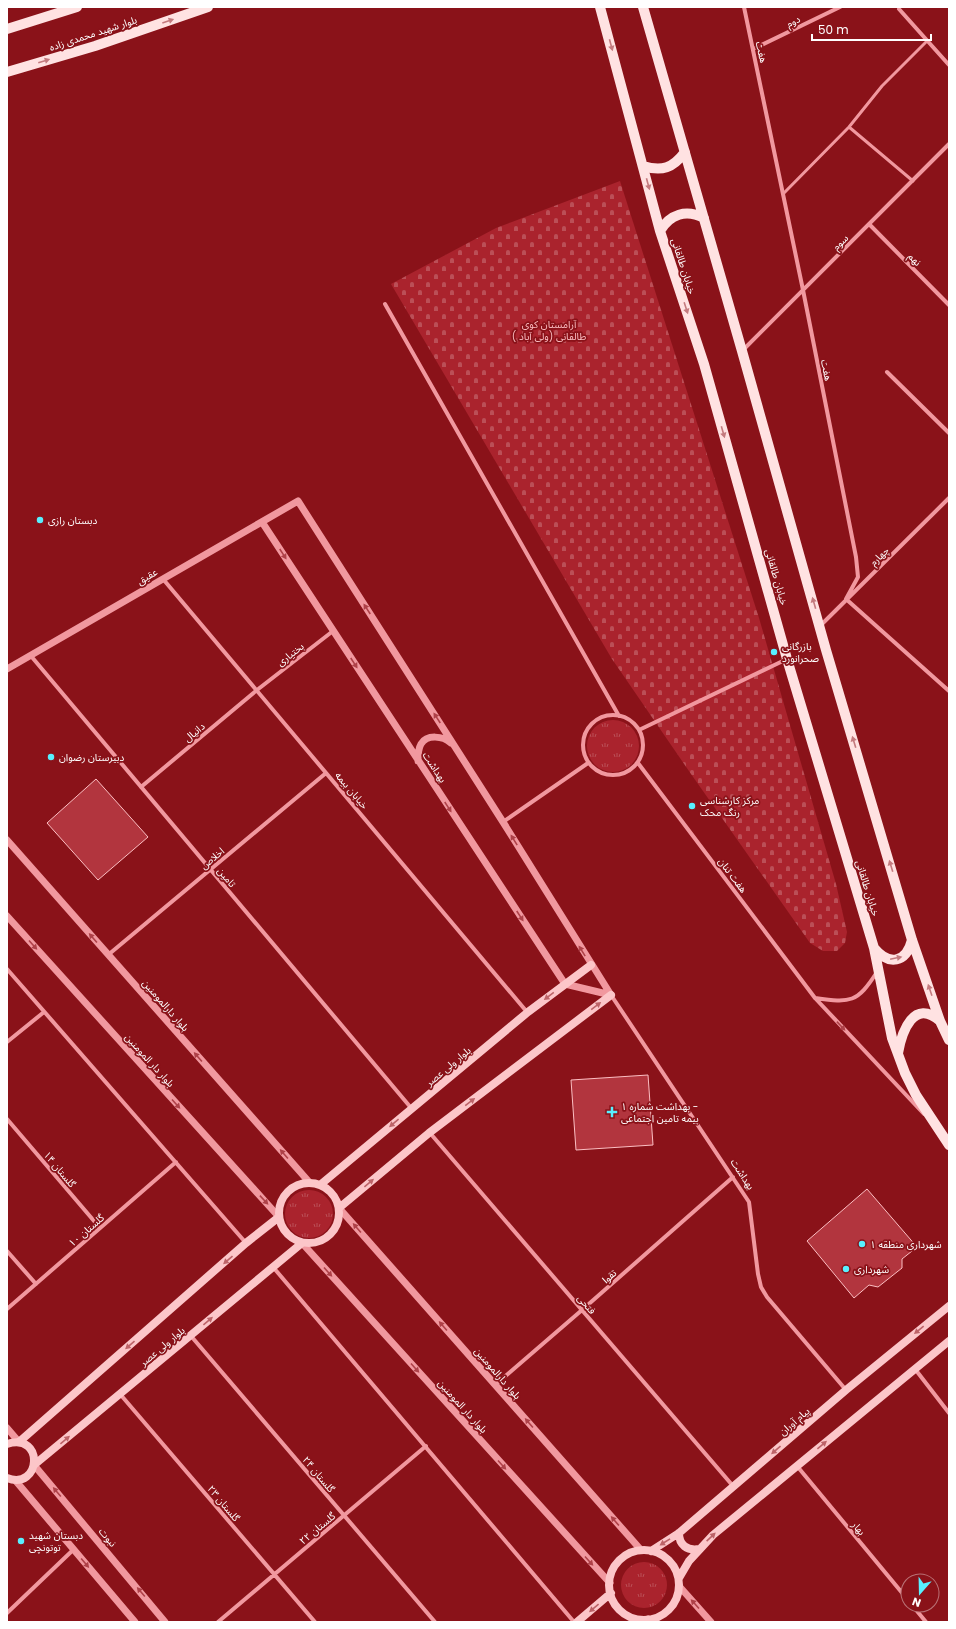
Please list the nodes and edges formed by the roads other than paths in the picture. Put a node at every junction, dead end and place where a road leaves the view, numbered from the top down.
1 (77, 7) edge
2 (208, 7) edge
3 (600, 7) edge
4 (643, 7) edge
5 (744, 7) edge
6 (840, 7) edge
7 (899, 10) dead end
8 (7, 29) edge
9 (926, 41) junction
10 (753, 49) junction
11 (949, 65) edge
12 (7, 72) edge
13 (849, 128) junction
14 (949, 144) edge
15 (685, 152) junction
16 (643, 166) junction
17 (913, 181) junction
18 (783, 194) junction
19 (704, 218) junction
20 (869, 224) junction
21 (660, 231) junction
22 (803, 290) junction
23 (385, 304) dead end
24 (949, 305) edge
25 (742, 351) junction
26 (887, 372) dead end
27 (949, 433) edge
28 (949, 498) edge
29 (298, 501) joint
30 (262, 522) junction
31 (163, 579) junction
32 (846, 599) junction
33 (820, 626) junction
34 (333, 631) junction
35 (30, 656) junction
36 (787, 659) junction
37 (7, 669) edge
38 (257, 690) junction
39 (949, 691) edge
40 (619, 716) junction
41 (639, 730) junction
42 (454, 745) junction
43 (418, 761) junction
44 (588, 763) junction
45 (638, 763) junction
46 (326, 773) junction
47 (141, 787) junction
48 (503, 822) junction
49 (7, 840) edge
50 (210, 870) junction
51 (7, 916) edge
52 (912, 940) junction
53 (874, 948) junction
54 (108, 955) junction
55 (591, 964) junction
56 (7, 969) edge
57 (878, 971) junction
58 (565, 984) junction
59 (611, 995) junction
60 (815, 998) junction
61 (44, 1012) junction
62 (528, 1012) junction
63 (940, 1021) junction
64 (949, 1040) edge
65 (7, 1042) edge
66 (898, 1054) junction
67 (412, 1109) junction
68 (7, 1119) edge
69 (938, 1130) junction
70 (429, 1132) junction
71 (949, 1145) edge
72 (176, 1162) junction
73 (733, 1177) junction
74 (310, 1183) junction
75 (320, 1185) junction
76 (339, 1208) junction
77 (280, 1217) junction
78 (100, 1228) junction
79 (246, 1243) junction
80 (302, 1243) junction
81 (7, 1251) edge
82 (273, 1267) junction
83 (36, 1284) junction
84 (949, 1306) edge
85 (7, 1309) edge
86 (582, 1310) junction
87 (190, 1336) junction
88 (949, 1341) edge
89 (915, 1369) junction
90 (495, 1385) junction
91 (846, 1390) junction
92 (120, 1394) junction
93 (949, 1413) edge
94 (7, 1428) edge
95 (19, 1442) junction
96 (7, 1444) edge
97 (426, 1446) junction
98 (34, 1465) junction
99 (797, 1466) junction
100 (11, 1479) edge
101 (7, 1486) edge
102 (733, 1486) junction
103 (344, 1516) junction
104 (679, 1533) junction
105 (699, 1549) junction
106 (74, 1550) junction
107 (641, 1550) junction
108 (651, 1551) junction
109 (274, 1575) junction
110 (679, 1582) junction
111 (610, 1584) junction
112 (900, 1590) edge
113 (610, 1593) junction
114 (7, 1613) edge
115 (919, 1613) edge
116 (636, 1621) edge
117 (649, 1621) edge
118 (135, 1622) edge
119 (166, 1622) edge
120 (218, 1622) edge
121 (315, 1622) edge
122 (435, 1622) edge
123 (575, 1622) edge
124 (711, 1622) edge
125 (926, 1622) edge

1 - 8 main road
12 -> 2 main road, بلوار شهید محمدی زاده
3 -> 16 main road, خیابان طالقانی
4 - 15 main road
5 - 10 street, هفت
6 - 10 street, دوم
7 - 9 street
9 - 11 street
9 - 13 lane
10 - 18 street, هفت
13 - 17 lane
13 - 18 lane
14 - 17 street, سوم
15 - 16 main road
15 - 19 main road
16 -> 21 main road, خیابان طالقانی
17 - 20 street, سوم
18 - 22 street, هفت
19 - 21 main road
19 - 25 main road
20 - 22 street, سوم
20 - 24 street, نهم
21 -> 36 main road, خیابان طالقانی
22 - 25 street, سوم
22 - 32 street, هفت
23 - 40 street
33 -> 25 main road
26 - 27 street
28 - 32 street, چهارم
29 - 30 street, عقیق
42 -> 29 street, بهداشت
30 - 31 street, عقیق
30 -> 34 street, بهداشت
31 - 35 street, عقیق
31 - 38 street, خیابان بیمه
32 - 33 street, چهارم
32 - 39 street
52 -> 33 main road
34 - 38 street, بختیاری
34 -> 43 street, بهداشت
35 - 37 street, عقیق
35 - 47 street, تامین
36 - 41 street
36 - 53 main road, خیابان طالقانی
38 - 46 street, خیابان بیمه
38 - 47 street, دانیال
40 - 41 street
40 - 44 street
41 - 45 street
42 - 43 street
42 - 48 street, بهداشت
43 -> 58 street, بهداشت
44 - 45 street
44 - 48 street
45 - 60 street, هفت تنان
46 - 50 street, اخلاص
46 - 62 street, خیابان بیمه
47 - 50 street, تامین
55 -> 48 street, بهداشت
54 -> 49 street, بلوار دارالمومنین
50 - 54 street, اخلاص
50 - 67 street, تامین
51 -> 77 street, بلوار دار المومنین
53 -> 52 main road
63 -> 52 main road
53 - 57 main road, خیابان طالقانی
74 -> 54 street, بلوار دارالمومنین
55 - 58 main road, بلوار ولی عصر
55 - 59 street, بهداشت
56 - 61 street
57 - 60 street
57 - 66 main road, خیابان طالقانی
58 - 59 street
58 -> 62 main road, بلوار ولی عصر
70 -> 59 main road
59 - 73 street, بهداشت
60 -> 69 street, هفت تنان
61 - 65 street
61 - 72 street
62 - 67 main road, بلوار ولی عصر
63 - 64 main road
63 - 66 main road
66 - 69 main road, خیابان طالقانی
67 -> 75 main road, بلوار ولی عصر
68 - 78 street, گلستان ۱۴
69 - 71 main road, خیابان طالقانی
76 -> 70 main road
70 - 86 street, فتحی
72 - 78 street, گلستان ۱۰
72 - 79 street
73 - 86 street, تقوا
73 - 91 street, بهداشت
74 - 75 main road
74 - 77 main road
75 - 76 main road
76 - 80 main road
90 -> 76 street, بلوار دارالمومنین
77 - 79 main road
77 - 80 main road
78 - 83 street, گلستان ۱۰
79 -> 95 main road
80 - 82 main road, بلوار ولی عصر
80 -> 111 street, بلوار دار المومنین
81 - 83 street
87 -> 82 main road, بلوار ولی عصر
82 - 97 street
83 - 85 street, گلستان ۱۰
84 -> 91 main road, پیام آوران
86 - 90 street, تقوا
86 - 102 street, فتحی
87 - 92 main road, بلوار ولی عصر
87 - 103 street, گلستان ۲۴
88 - 89 main road
89 - 93 street
99 -> 89 main road
107 -> 90 street, بلوار دارالمومنین
91 -> 102 main road, پیام آوران
98 -> 92 main road, بلوار ولی عصر
92 - 109 street, گلستان ۲۳
94 - 95 street
95 - 96 main road
95 - 98 main road
97 - 103 street, گلستان ۲۲
97 - 123 street
98 - 100 main road, بلوار ولی عصر
119 -> 98 street, نبوت
105 -> 99 main road
99 - 112 street, بهار
100 - 101 main road
100 - 106 street
102 - 104 main road, پیام آوران
103 - 109 street, گلستان ۲۲
103 - 122 street, گلستان ۲۴
104 - 105 main road
104 -> 108 main road, پیام آوران
105 - 110 main road
106 - 114 street
106 -> 118 street
107 - 108 main road
107 - 111 main road
108 - 110 main road
109 - 120 street, گلستان ۲۲
109 - 121 street, گلستان ۲۳
110 - 117 main road
124 -> 110 street
111 - 113 main road
113 - 116 main road
113 -> 123 main road
115 - 125 street
116 - 117 main road

